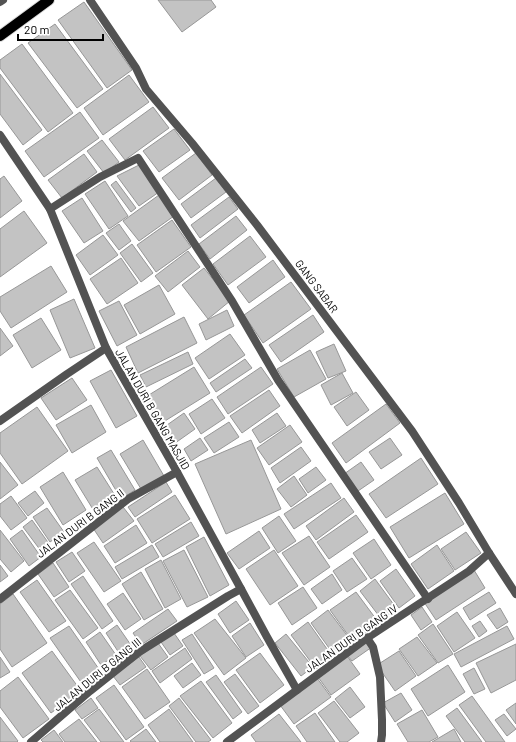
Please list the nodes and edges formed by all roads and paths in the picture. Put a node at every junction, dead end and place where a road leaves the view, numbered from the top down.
1 (3, 0) edge
2 (49, 0) edge
3 (90, 0) edge
4 (0, 2) edge
5 (0, 36) edge
6 (0, 135) edge
7 (50, 209) junction
8 (106, 348) junction
9 (0, 421) edge
10 (177, 472) junction
11 (489, 553) junction
12 (241, 589) junction
13 (516, 594) edge
14 (0, 598) edge
15 (428, 599) junction
16 (367, 638) junction
17 (297, 690) junction
18 (31, 742) edge
19 (227, 742) edge
20 (381, 742) edge

1 - 4 street
2 - 5 main road
3 - 11 street, GANG SABAR
6 - 7 street, JALAN DURI B GANG MASJID
7 - 8 street, JALAN DURI B GANG MASJID
7 - 15 street
8 - 9 street
8 - 10 street, JALAN DURI B GANG MASJID
10 - 12 street, JALAN DURI B GANG MASJID
10 - 14 street, JALAN DURI B GANG II
11 - 13 street, GANG SABAR
11 - 15 street, JALAN DURI B GANG IV
12 - 17 street, JALAN DURI B GANG MASJID
12 - 18 street, JALAN DURI B GANG III
15 - 16 street, JALAN DURI B GANG IV
16 - 17 street, JALAN DURI B GANG IV
16 - 20 street
17 - 19 street, JALAN DURI B GANG IV

